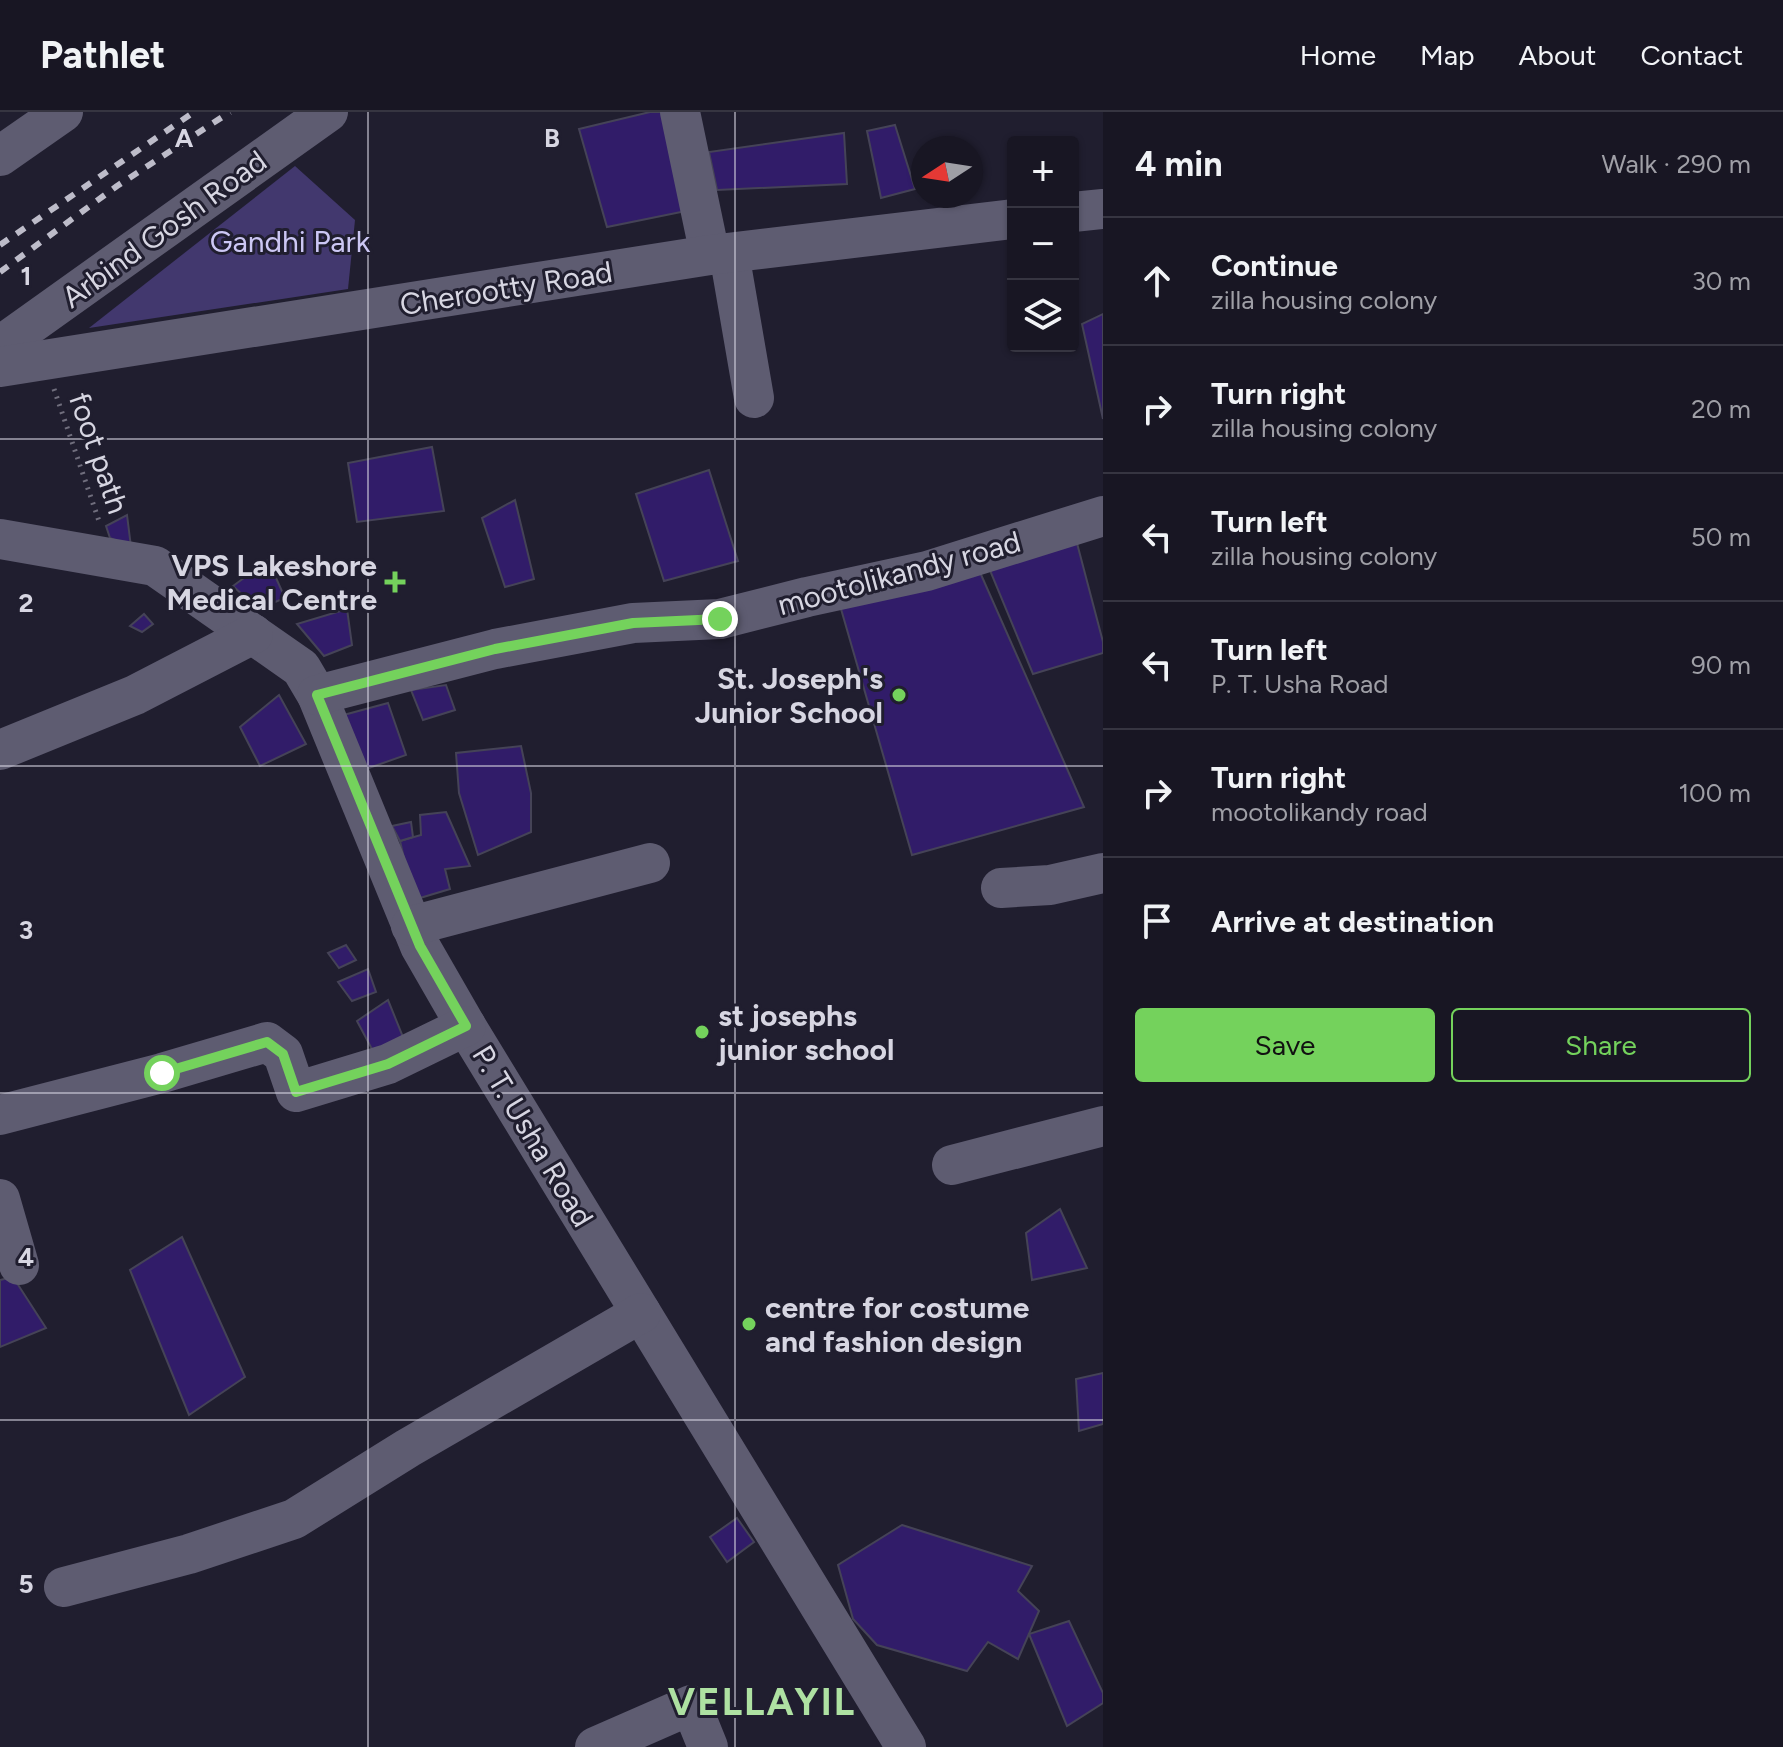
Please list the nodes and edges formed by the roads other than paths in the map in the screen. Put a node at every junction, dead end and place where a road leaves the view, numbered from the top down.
1 (38, 112) edge
2 (63, 112) edge
3 (328, 112) edge
4 (680, 112) edge
5 (7, 151) edge
6 (1103, 209) edge
7 (1079, 211) edge
8 (1007, 220) edge
9 (720, 254) junction
10 (0, 346) edge
11 (0, 367) edge
12 (754, 398) dead end
13 (1103, 516) edge
14 (0, 539) edge
15 (253, 634) junction
16 (317, 695) junction
17 (0, 750) edge
18 (650, 863) dead end
19 (1103, 873) edge
20 (1001, 888) dead end
21 (411, 926) junction
22 (466, 1026) junction
23 (0, 1115) edge
24 (1103, 1126) edge
25 (952, 1165) dead end
26 (0, 1199) edge
27 (19, 1265) dead end
28 (641, 1313) junction
29 (64, 1587) dead end
30 (595, 1747) edge
31 (708, 1747) edge
32 (906, 1747) edge

1 - 5 street
2 - 5 street
3 - 10 street, Arbind Gosh Road
4 - 9 street
6 - 7 street
8 - 9 street, Cherootty Road
9 - 11 street, Cherootty Road
9 - 12 street
13 - 16 street, mootolikandy road
14 - 15 street, P. T. Usha Road
15 - 16 street, P. T. Usha Road
15 - 17 street
16 - 21 street, P. T. Usha Road
18 - 21 street
19 - 20 street
21 - 22 street, P. T. Usha Road
22 - 23 street
22 - 28 street, P. T. Usha Road
24 - 25 street
26 - 27 street
28 - 29 street
28 - 32 street, P. T. Usha Road
30 - 31 street

